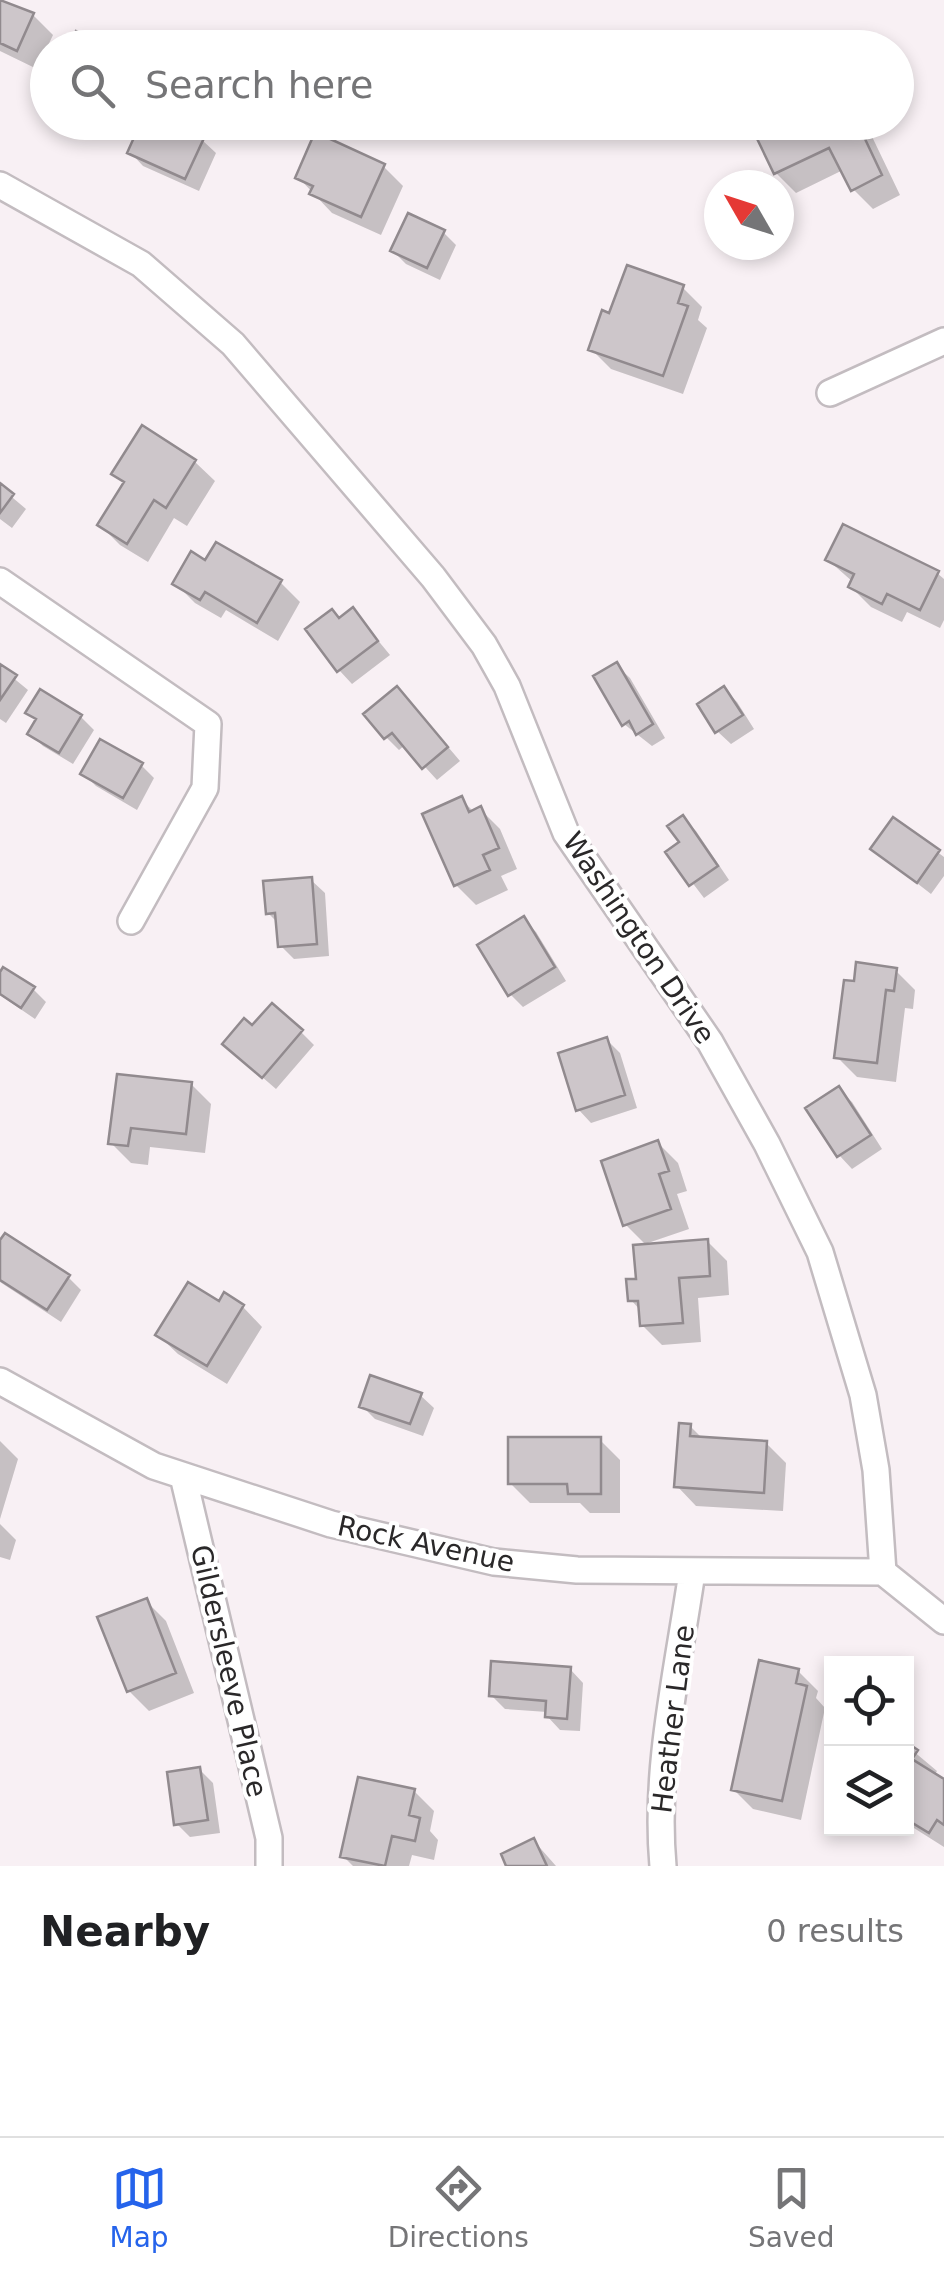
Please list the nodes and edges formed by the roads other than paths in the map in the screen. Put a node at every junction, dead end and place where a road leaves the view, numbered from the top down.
1 (0, 185) edge
2 (944, 341) edge
3 (830, 393) dead end
4 (0, 581) edge
5 (131, 920) dead end
6 (0, 1381) edge
7 (183, 1476) junction
8 (692, 1572) junction
9 (883, 1572) junction
10 (944, 1621) edge
11 (269, 1866) edge
12 (663, 1866) edge

1 - 9 street, Washington Drive
2 - 3 street
4 - 5 street
6 - 7 street, Rock Avenue
7 - 8 street, Rock Avenue
7 - 11 street, Gildersleeve Place
8 - 9 street, Rock Avenue
8 - 12 street, Heather Lane
9 - 10 street

